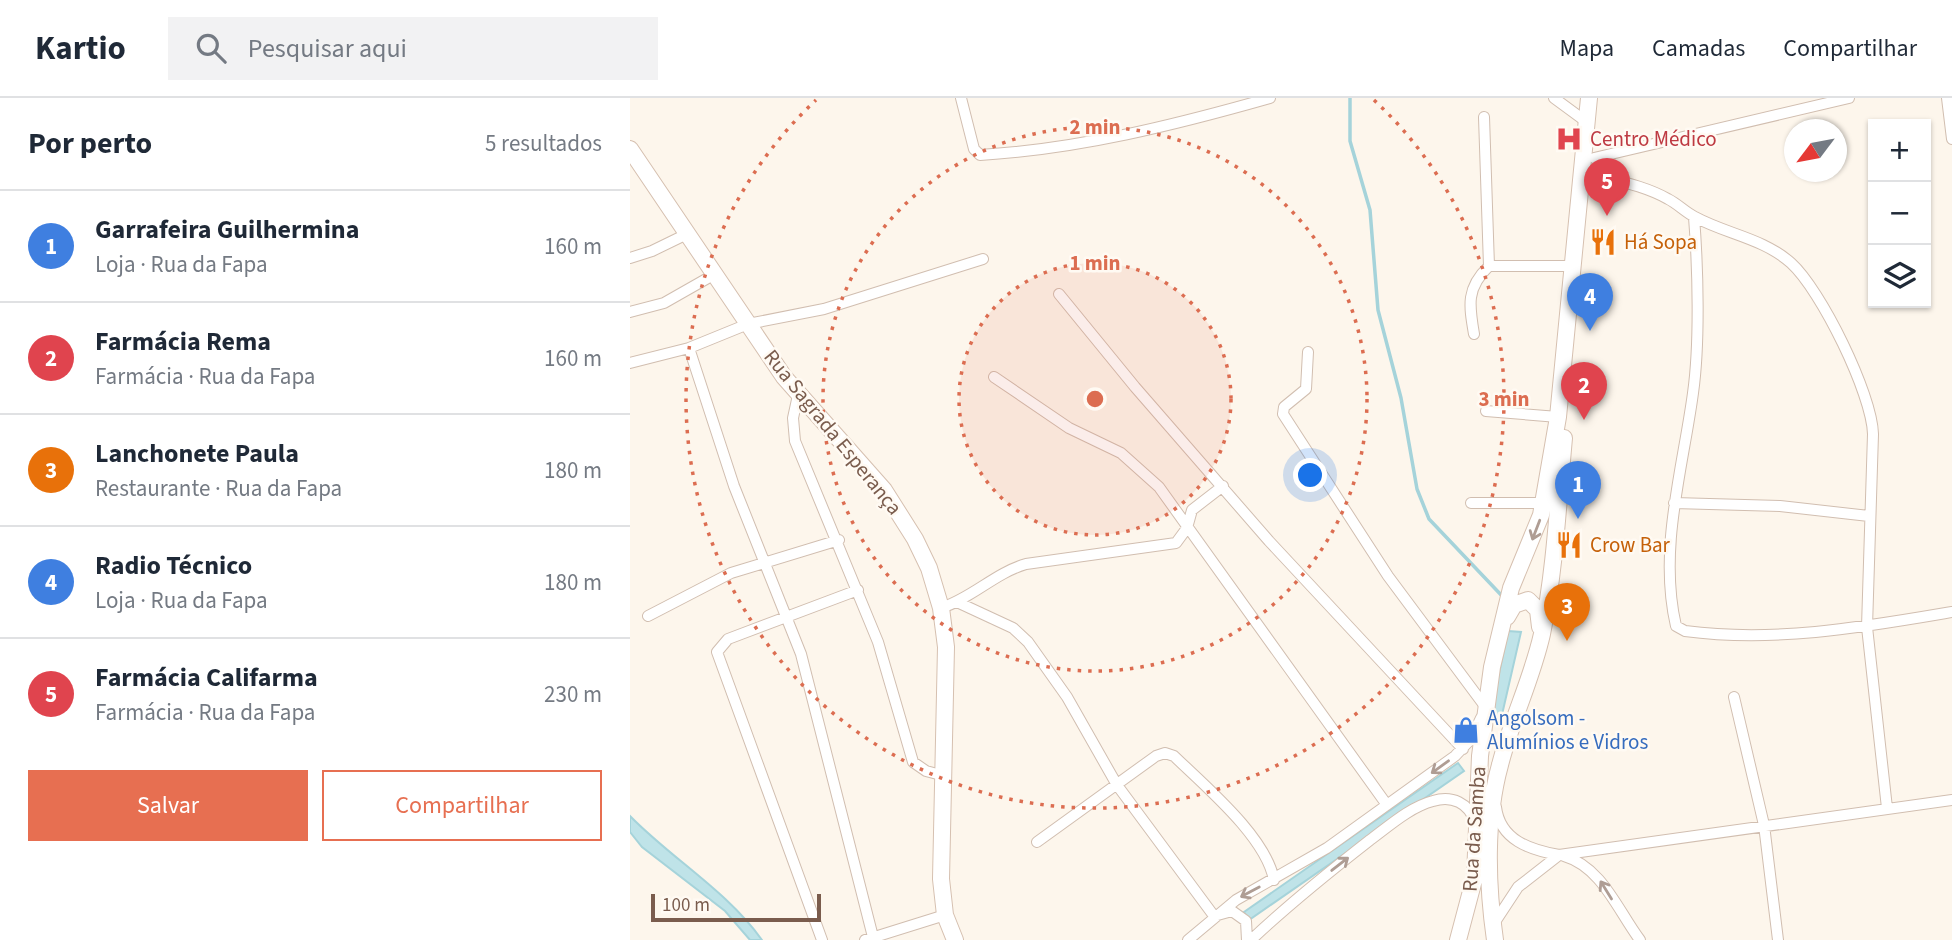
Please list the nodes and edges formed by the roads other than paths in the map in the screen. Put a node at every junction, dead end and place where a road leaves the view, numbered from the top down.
1 (961, 98) edge
2 (1270, 98) edge
3 (1554, 98) edge
4 (1589, 98) edge
5 (1599, 98) edge
6 (1849, 98) edge
7 (1947, 98) edge
8 (1484, 117) dead end
9 (1588, 123) junction
10 (1952, 139) edge
11 (630, 149) edge
12 (1593, 166) junction
13 (1694, 217) junction
14 (689, 233) junction
15 (630, 257) edge
16 (983, 259) dead end
17 (1489, 266) junction
18 (1571, 266) junction
19 (715, 274) junction
20 (1059, 294) dead end
21 (630, 312) edge
22 (748, 324) junction
23 (1474, 334) dead end
24 (688, 348) junction
25 (1308, 352) dead end
26 (630, 363) edge
27 (993, 377) dead end
28 (798, 395) junction
29 (1486, 411) dead end
30 (1558, 417) junction
31 (1223, 486) junction
32 (1471, 503) dead end
33 (1544, 503) junction
34 (1674, 503) junction
35 (1869, 516) junction
36 (1187, 528) junction
37 (839, 540) junction
38 (763, 561) junction
39 (858, 590) junction
40 (957, 602) junction
41 (941, 608) junction
42 (1952, 612) edge
43 (648, 616) dead end
44 (785, 617) junction
45 (1867, 627) junction
46 (1498, 644) junction
47 (1538, 650) junction
48 (1734, 697) dead end
49 (1486, 698) junction
50 (1463, 749) junction
51 (941, 775) junction
52 (1496, 784) junction
53 (1116, 785) junction
54 (1952, 800) edge
55 (1387, 805) junction
56 (1887, 808) junction
57 (1764, 825) junction
58 (1478, 840) junction
59 (1037, 842) dead end
60 (1559, 855) junction
61 (1274, 880) junction
62 (945, 915) junction
63 (1214, 916) junction
64 (1494, 935) edge
65 (1459, 937) edge
66 (869, 938) edge
67 (822, 940) edge
68 (956, 940) edge
69 (1188, 940) edge
70 (1249, 940) edge
71 (1640, 940) edge
72 (1778, 940) edge

1 - 2 street
3 - 9 street
4 - 9 main road, Rua da Samba
5 - 12 main road
6 - 12 street
7 - 10 street
8 - 17 street
9 - 18 main road, Rua da Samba
11 - 14 main road, Rua Sagrada Esperança
12 - 13 street
12 - 47 main road
13 - 34 street
13 - 35 street
14 - 15 street
14 - 19 main road, Rua Sagrada Esperança
16 - 22 street
17 - 18 street
17 - 23 street
18 - 30 main road, Rua da Samba
19 - 21 street
19 - 22 main road, Rua Sagrada Esperança
20 - 31 street
22 - 24 street
22 - 28 main road, Rua Sagrada Esperança
24 - 26 street
24 - 38 street
25 - 49 street
27 - 36 street
28 - 37 street
28 - 41 main road, Rua Sagrada Esperança
29 - 30 street
30 - 33 main road, Rua da Samba
31 - 36 street
31 - 50 street
32 - 33 street
33 -> 46 main road, Rua da Samba
34 - 35 street
34 - 45 street
35 - 45 street
36 - 40 street
36 - 55 street
37 - 38 street
37 - 39 street
38 - 43 street
38 - 44 street
39 - 44 street
39 - 51 street
40 - 41 street
40 - 53 street
41 - 51 main road, Rua Sagrada Esperança
42 - 45 street
44 - 66 street
44 - 67 street
45 - 56 street
46 - 47 main road
46 - 49 main road, Rua da Samba
47 - 52 main road
48 - 57 street
49 - 50 street
49 - 58 main road, Rua da Samba
50 -> 55 street
51 - 62 main road, Rua Sagrada Esperança
52 - 60 street
52 - 64 main road
53 - 59 street
53 - 61 street
53 - 63 street
54 - 56 street
55 - 61 street
56 - 57 street
57 - 60 street
57 - 72 street
58 - 65 main road, Rua da Samba
70 -> 58 street
60 - 64 street
71 -> 60 street
61 -> 63 street
62 - 66 street
62 - 68 main road, Rua Sagrada Esperança
63 - 69 street
63 - 70 street

